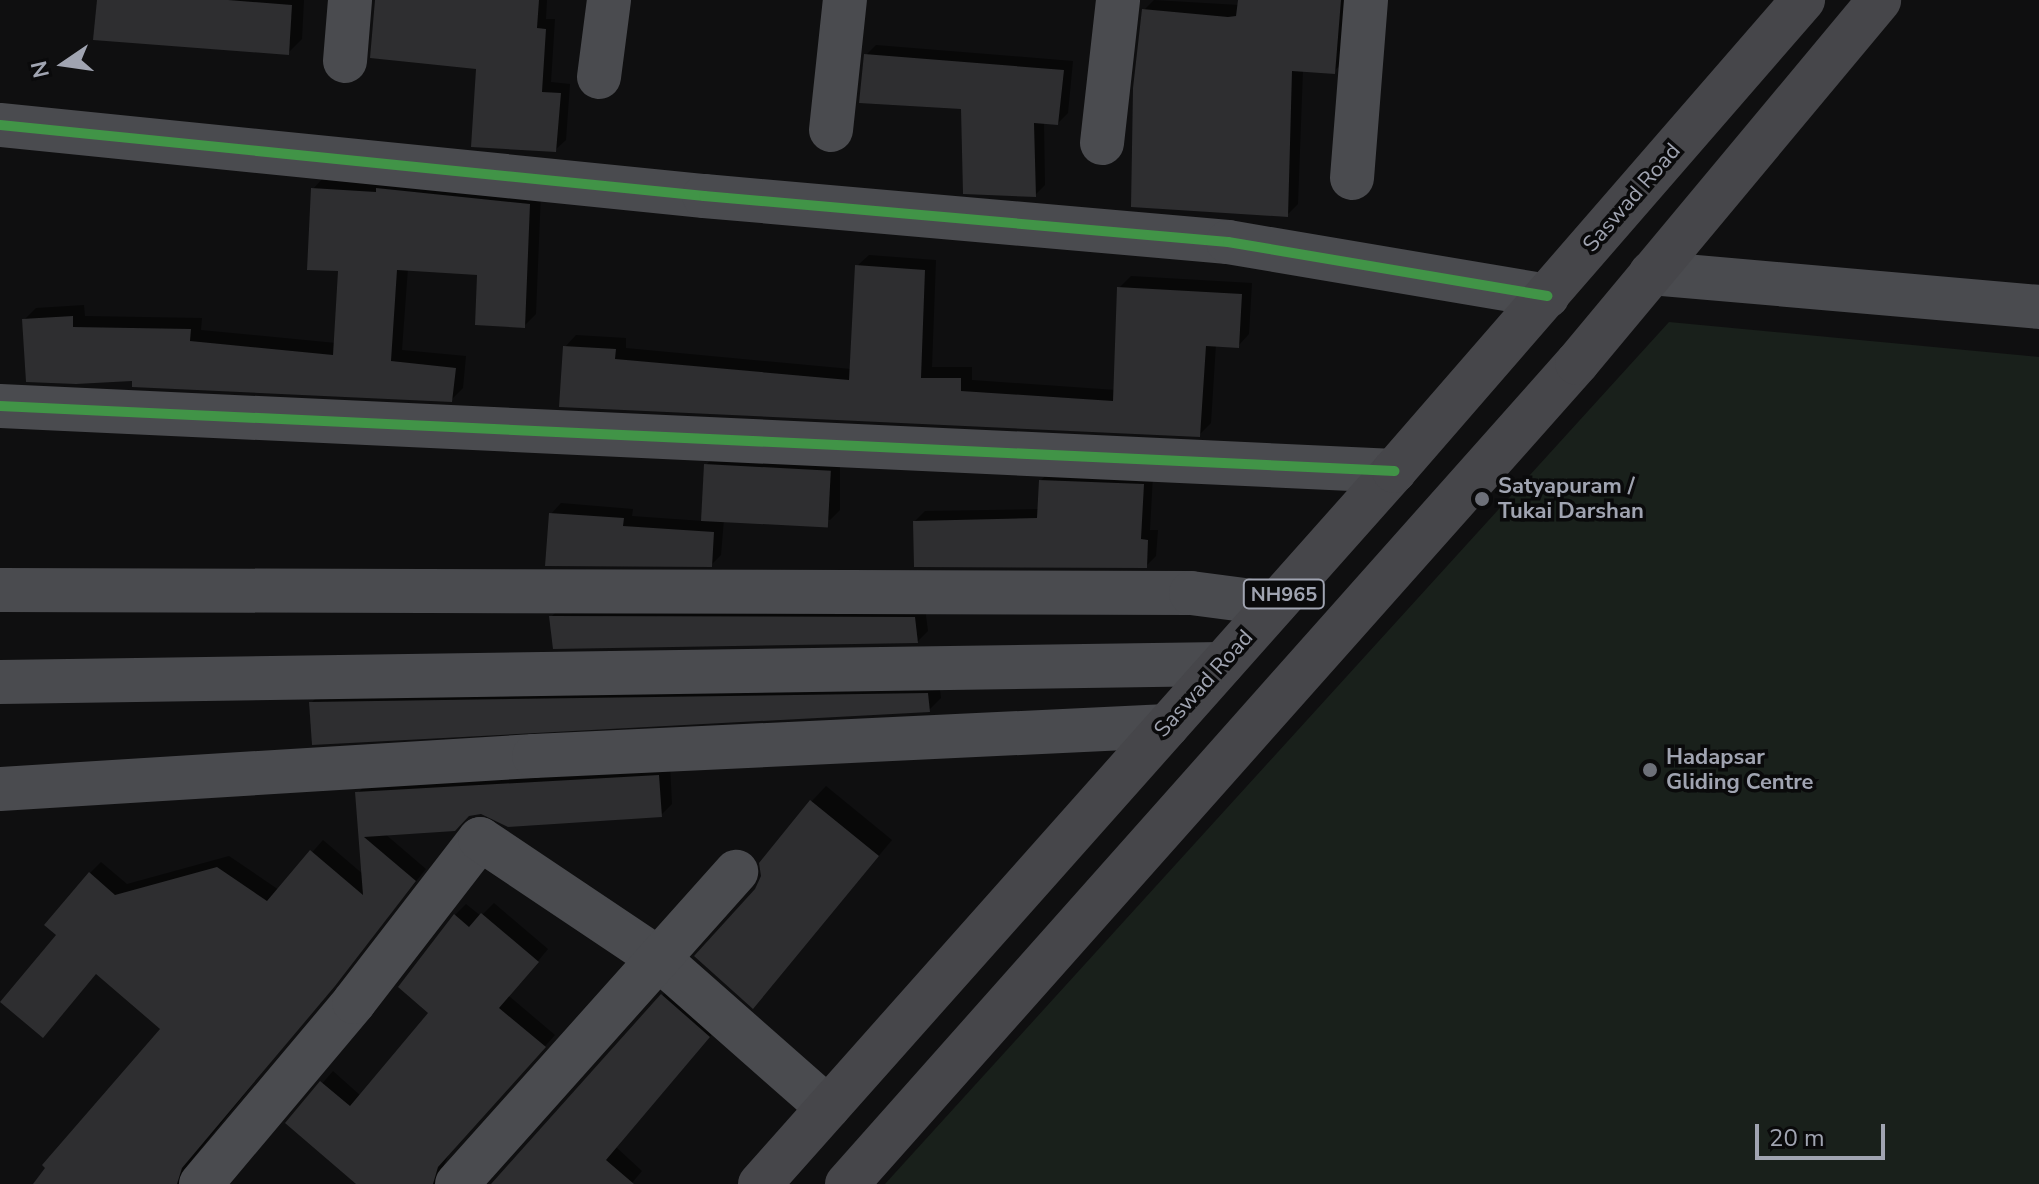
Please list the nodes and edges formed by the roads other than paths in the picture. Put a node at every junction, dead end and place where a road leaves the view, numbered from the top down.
1 (350, 0) edge
2 (609, 0) edge
3 (845, 0) edge
4 (1118, 0) edge
5 (1366, 0) edge
6 (1803, 0) edge
7 (1879, 0) edge
8 (345, 61) dead end
9 (599, 77) dead end
10 (0, 125) edge
11 (831, 130) dead end
12 (1102, 143) dead end
13 (1352, 178) dead end
14 (1651, 273) junction
15 (1547, 296) junction
16 (2039, 307) edge
17 (0, 406) edge
18 (1394, 471) junction
19 (0, 590) edge
20 (1275, 604) junction
21 (1222, 664) junction
22 (0, 682) edge
23 (1167, 726) junction
24 (0, 789) edge
25 (736, 872) dead end
26 (659, 959) junction
27 (828, 1108) junction
28 (201, 1184) edge
29 (457, 1184) edge
30 (760, 1184) edge
31 (847, 1184) edge

1 - 8 street
2 - 9 street
3 - 11 street
4 - 12 street
5 - 13 street
6 - 15 highway, Saswad Road / NH965
7 - 14 highway, NH965
10 - 15 street
14 - 16 street
14 - 31 highway, NH965
15 - 18 highway, Saswad Road / NH965
17 - 18 street
18 - 20 highway, Saswad Road / NH965
19 - 20 street
20 - 21 highway, Saswad Road / NH965
21 - 22 street
21 - 23 highway, Saswad Road / NH965
23 - 24 street
23 - 27 highway, Saswad Road / NH965
25 - 26 street
26 - 27 street
26 - 28 street
26 - 29 street
27 - 30 highway, Saswad Road / NH965

